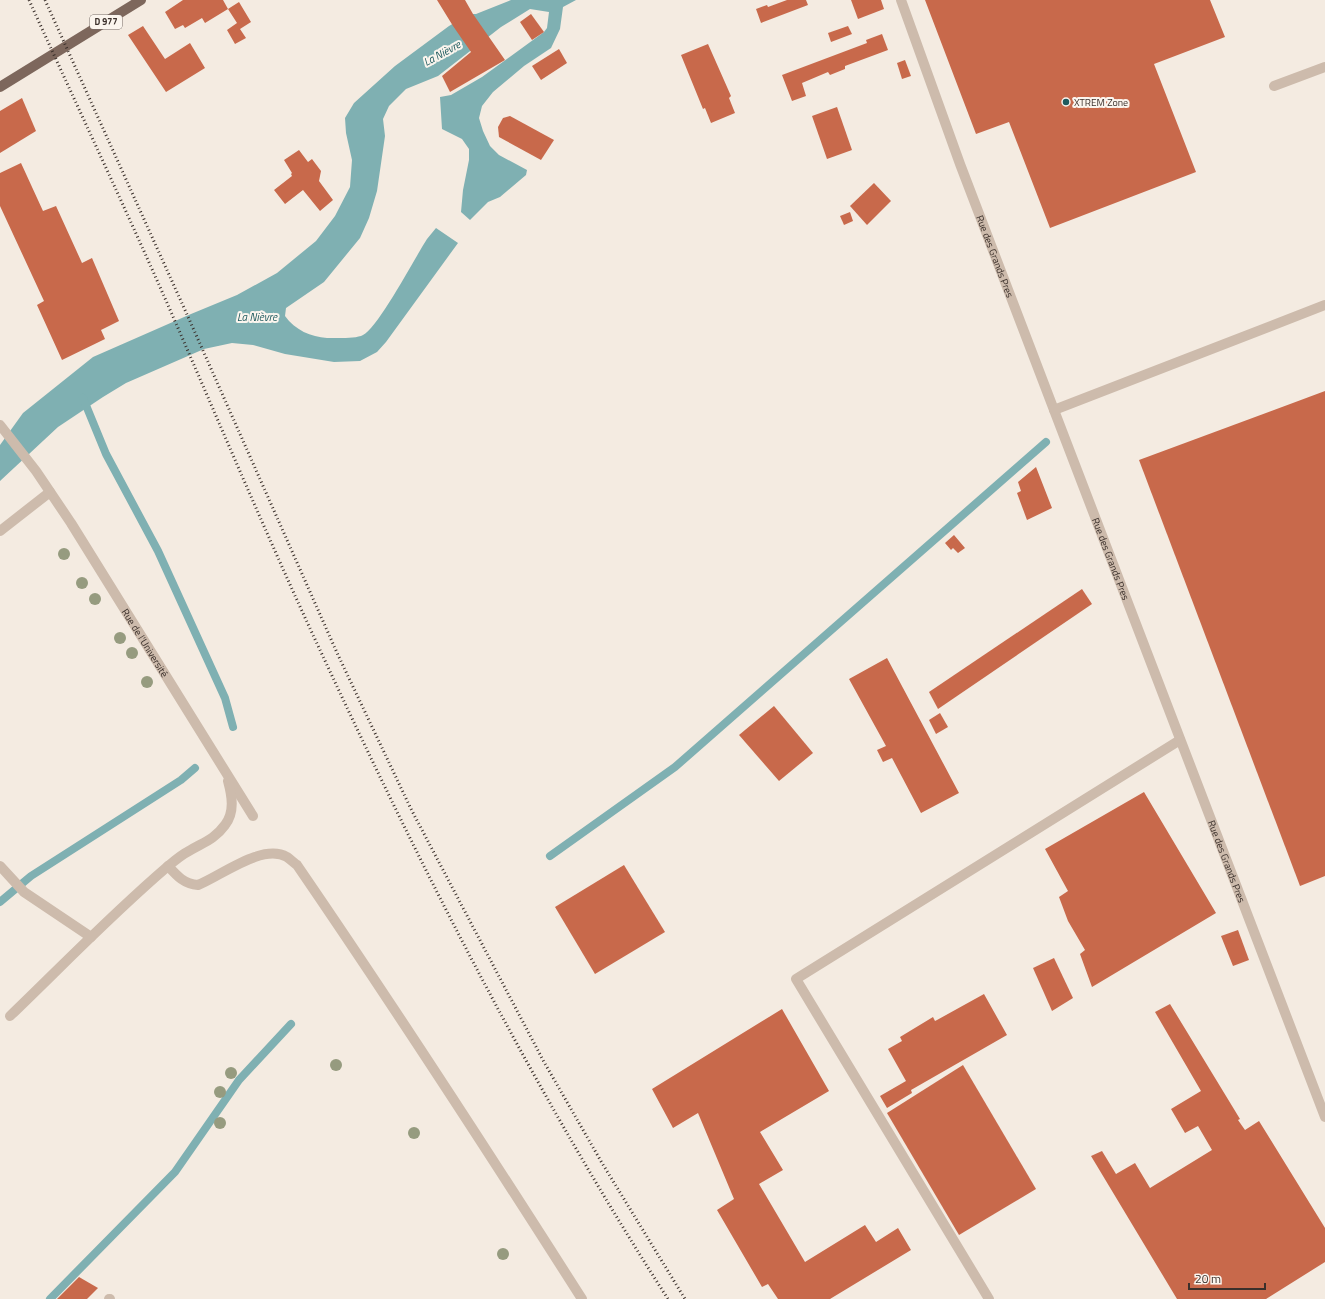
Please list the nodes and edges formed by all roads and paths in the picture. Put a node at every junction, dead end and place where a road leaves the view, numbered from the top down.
1 (142, 0) edge
2 (900, 0) edge
3 (1325, 67) edge
4 (1274, 86) dead end
5 (0, 87) edge
6 (1325, 305) edge
7 (1054, 410) junction
8 (0, 425) edge
9 (50, 492) junction
10 (0, 531) edge
11 (1180, 740) junction
12 (226, 772) junction
13 (253, 816) dead end
14 (0, 866) edge
15 (168, 866) junction
16 (91, 937) junction
17 (10, 1016) dead end
18 (1321, 1092) edge
19 (1325, 1117) edge
20 (582, 1299) edge
21 (989, 1299) edge

1 - 5 main road, D 977
2 - 7 street, Rue des Grands Pres
3 - 4 street
6 - 7 street
7 - 11 street, Rue des Grands Pres
8 - 9 street, Rue de l'Université
9 - 10 street
9 - 12 street, Rue de l'Université
11 - 18 street, Rue des Grands Pres
11 - 21 street
12 - 13 street, Rue de l'Université
12 - 15 street
14 - 16 street
15 - 16 street
15 - 20 street
16 - 17 street
18 - 19 street, Rue des Grands Pres

